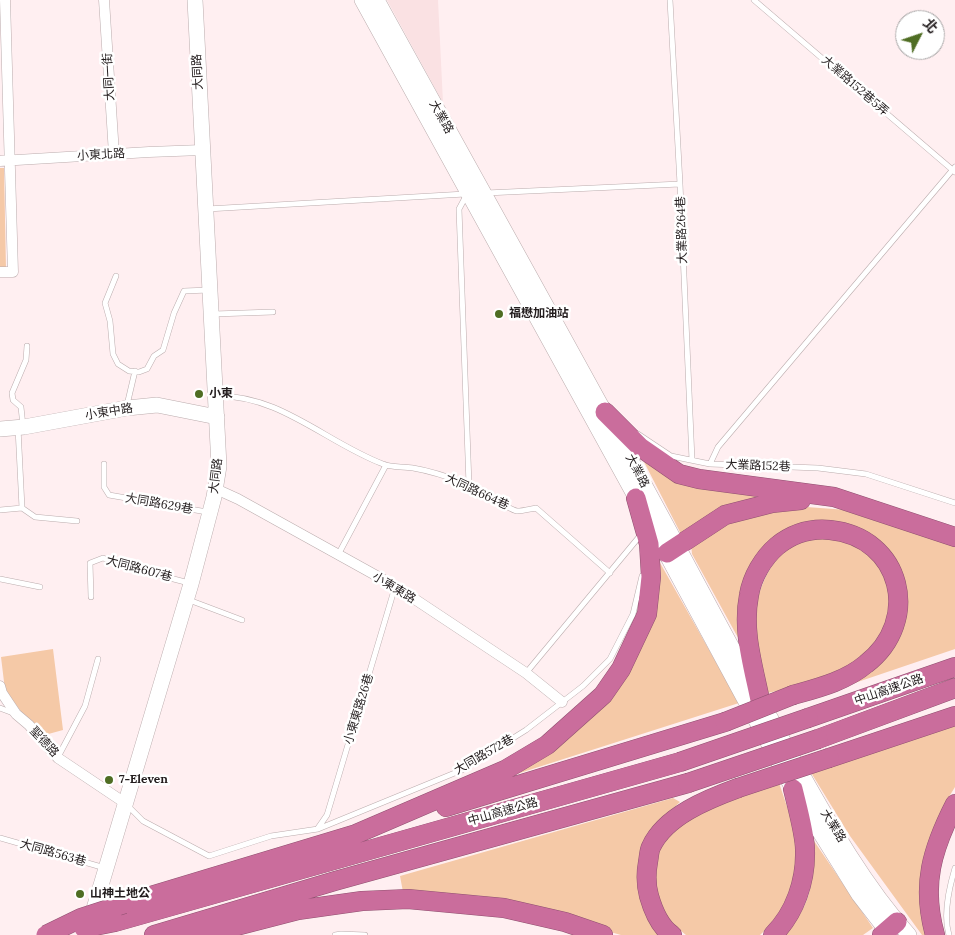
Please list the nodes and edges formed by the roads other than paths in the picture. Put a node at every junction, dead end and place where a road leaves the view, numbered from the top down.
1 (5, 0) edge
2 (104, 0) edge
3 (195, 0) edge
4 (362, 0) edge
5 (377, 0) edge
6 (670, 0) edge
7 (754, 0) edge
8 (427, 104) junction
9 (202, 150) junction
10 (114, 154) junction
11 (5, 160) edge
12 (954, 170) edge
13 (680, 184) junction
14 (476, 193) junction
15 (206, 209) junction
16 (0, 272) edge
17 (116, 276) dead end
18 (210, 290) junction
19 (273, 312) dead end
20 (212, 314) junction
21 (27, 346) dead end
22 (135, 371) junction
23 (216, 396) junction
24 (126, 408) junction
25 (608, 409) junction
26 (218, 417) junction
27 (622, 420) dead end
28 (21, 427) junction
29 (628, 427) dead end
30 (0, 429) edge
31 (635, 432) dead end
32 (692, 460) junction
33 (104, 464) dead end
34 (710, 464) junction
35 (386, 465) junction
36 (469, 485) junction
37 (216, 489) junction
38 (631, 494) junction
39 (834, 496) junction
40 (955, 503) edge
41 (22, 508) junction
42 (0, 510) edge
43 (210, 513) junction
44 (77, 521) dead end
45 (636, 528) dead end
46 (639, 537) junction
47 (955, 537) edge
48 (640, 545) dead end
49 (672, 549) junction
50 (338, 556) junction
51 (641, 570) dead end
52 (610, 573) junction
53 (0, 579) edge
54 (191, 584) junction
55 (395, 586) junction
56 (40, 587) dead end
57 (91, 597) dead end
58 (186, 598) junction
59 (242, 620) dead end
60 (98, 659) dead end
61 (955, 667) edge
62 (526, 673) junction
63 (0, 686) edge
64 (955, 688) edge
65 (760, 700) junction
66 (562, 702) junction
67 (0, 708) edge
68 (16, 714) junction
69 (955, 716) edge
70 (58, 758) junction
71 (793, 790) junction
72 (125, 802) junction
73 (955, 804) edge
74 (318, 828) junction
75 (356, 834) junction
76 (0, 838) edge
77 (106, 868) junction
78 (955, 868) edge
79 (893, 932) edge
80 (343, 934) edge
81 (45, 935) edge
82 (86, 935) edge
83 (154, 935) edge
84 (191, 935) edge
85 (335, 935) edge
86 (365, 935) edge
87 (603, 935) edge
88 (672, 935) edge
89 (773, 935) edge
90 (935, 935) edge
91 (949, 935) edge

1 - 11 street
2 - 10 street, 大同一街
3 - 9 main road, 大同路
4 - 8 main road, 大業路
5 - 8 main road, 大業路
6 - 13 lane, 大業路264巷
7 - 12 lane, 大業路152巷5弄
8 - 14 main road, 大業路
9 - 10 street, 小東北路
9 - 15 main road, 大同路
10 - 11 street, 小東北路
11 - 16 street
12 - 34 lane
13 - 14 lane
13 - 32 lane, 大業路264巷
14 - 15 lane
14 - 25 main road, 大業路
14 - 36 lane
14 - 38 main road, 大業路
15 - 18 main road, 大同路
17 - 22 lane
18 - 20 main road, 大同路
18 - 22 lane
19 - 20 lane
20 - 23 main road, 大同路
21 - 28 lane
22 - 24 lane
23 - 26 main road, 大同路
23 - 35 lane, 大同路664巷
24 - 26 main road, 小東中路
24 - 28 main road, 小東中路
25 - 39 highway
25 - 49 main road, 大業路
26 - 37 main road, 大同路
27 - 29 lane
28 - 30 main road, 小東中路
28 - 41 lane
31 - 32 lane, 大業路152巷
32 - 34 lane, 大業路152巷
33 - 43 lane, 大同路629巷
34 - 40 lane, 大業路152巷
35 - 36 lane, 大同路664巷
35 - 50 lane
36 - 52 lane, 大同路664巷
37 - 43 main road, 大同路
37 - 50 street, 小東東路
38 - 49 main road, 大業路
38 - 75 highway
39 - 47 highway
39 - 49 highway
41 - 42 lane
41 - 44 lane
43 - 54 main road, 大同路
45 - 46 lane
46 - 48 lane
46 - 52 lane
49 - 65 main road, 大業路
49 - 71 main road, 大業路
50 - 55 street, 小東東路
51 - 66 lane, 大同路572巷
52 - 62 lane
53 - 56 lane
54 - 57 lane, 大同路607巷
54 - 58 main road, 大同路
55 - 62 street, 小東東路
55 - 74 lane, 小東東路26巷
58 - 59 lane
58 - 72 main road, 大同路
60 - 70 lane
61 - 81 highway, 中山高速公路, bridge
62 - 66 street, 小東東路
63 - 68 street, 聖德路
64 - 83 highway, 中山高速公路, bridge
65 - 75 highway, bridge
65 - 79 main road, 大業路
66 - 74 lane, 大同路572巷
67 - 68 lane
68 - 70 street, 聖德路
69 - 88 highway, bridge
70 - 72 street, 聖德路
71 - 79 main road, 大業路
71 - 89 highway
72 - 74 lane, 大同路572巷
72 - 77 main road, 大同路
73 - 90 highway
75 - 81 highway, bridge
76 - 77 lane, 大同路563巷
77 - 82 main road, 大同路
78 - 91 lane
80 - 85 lane
80 - 86 lane
84 - 87 highway

